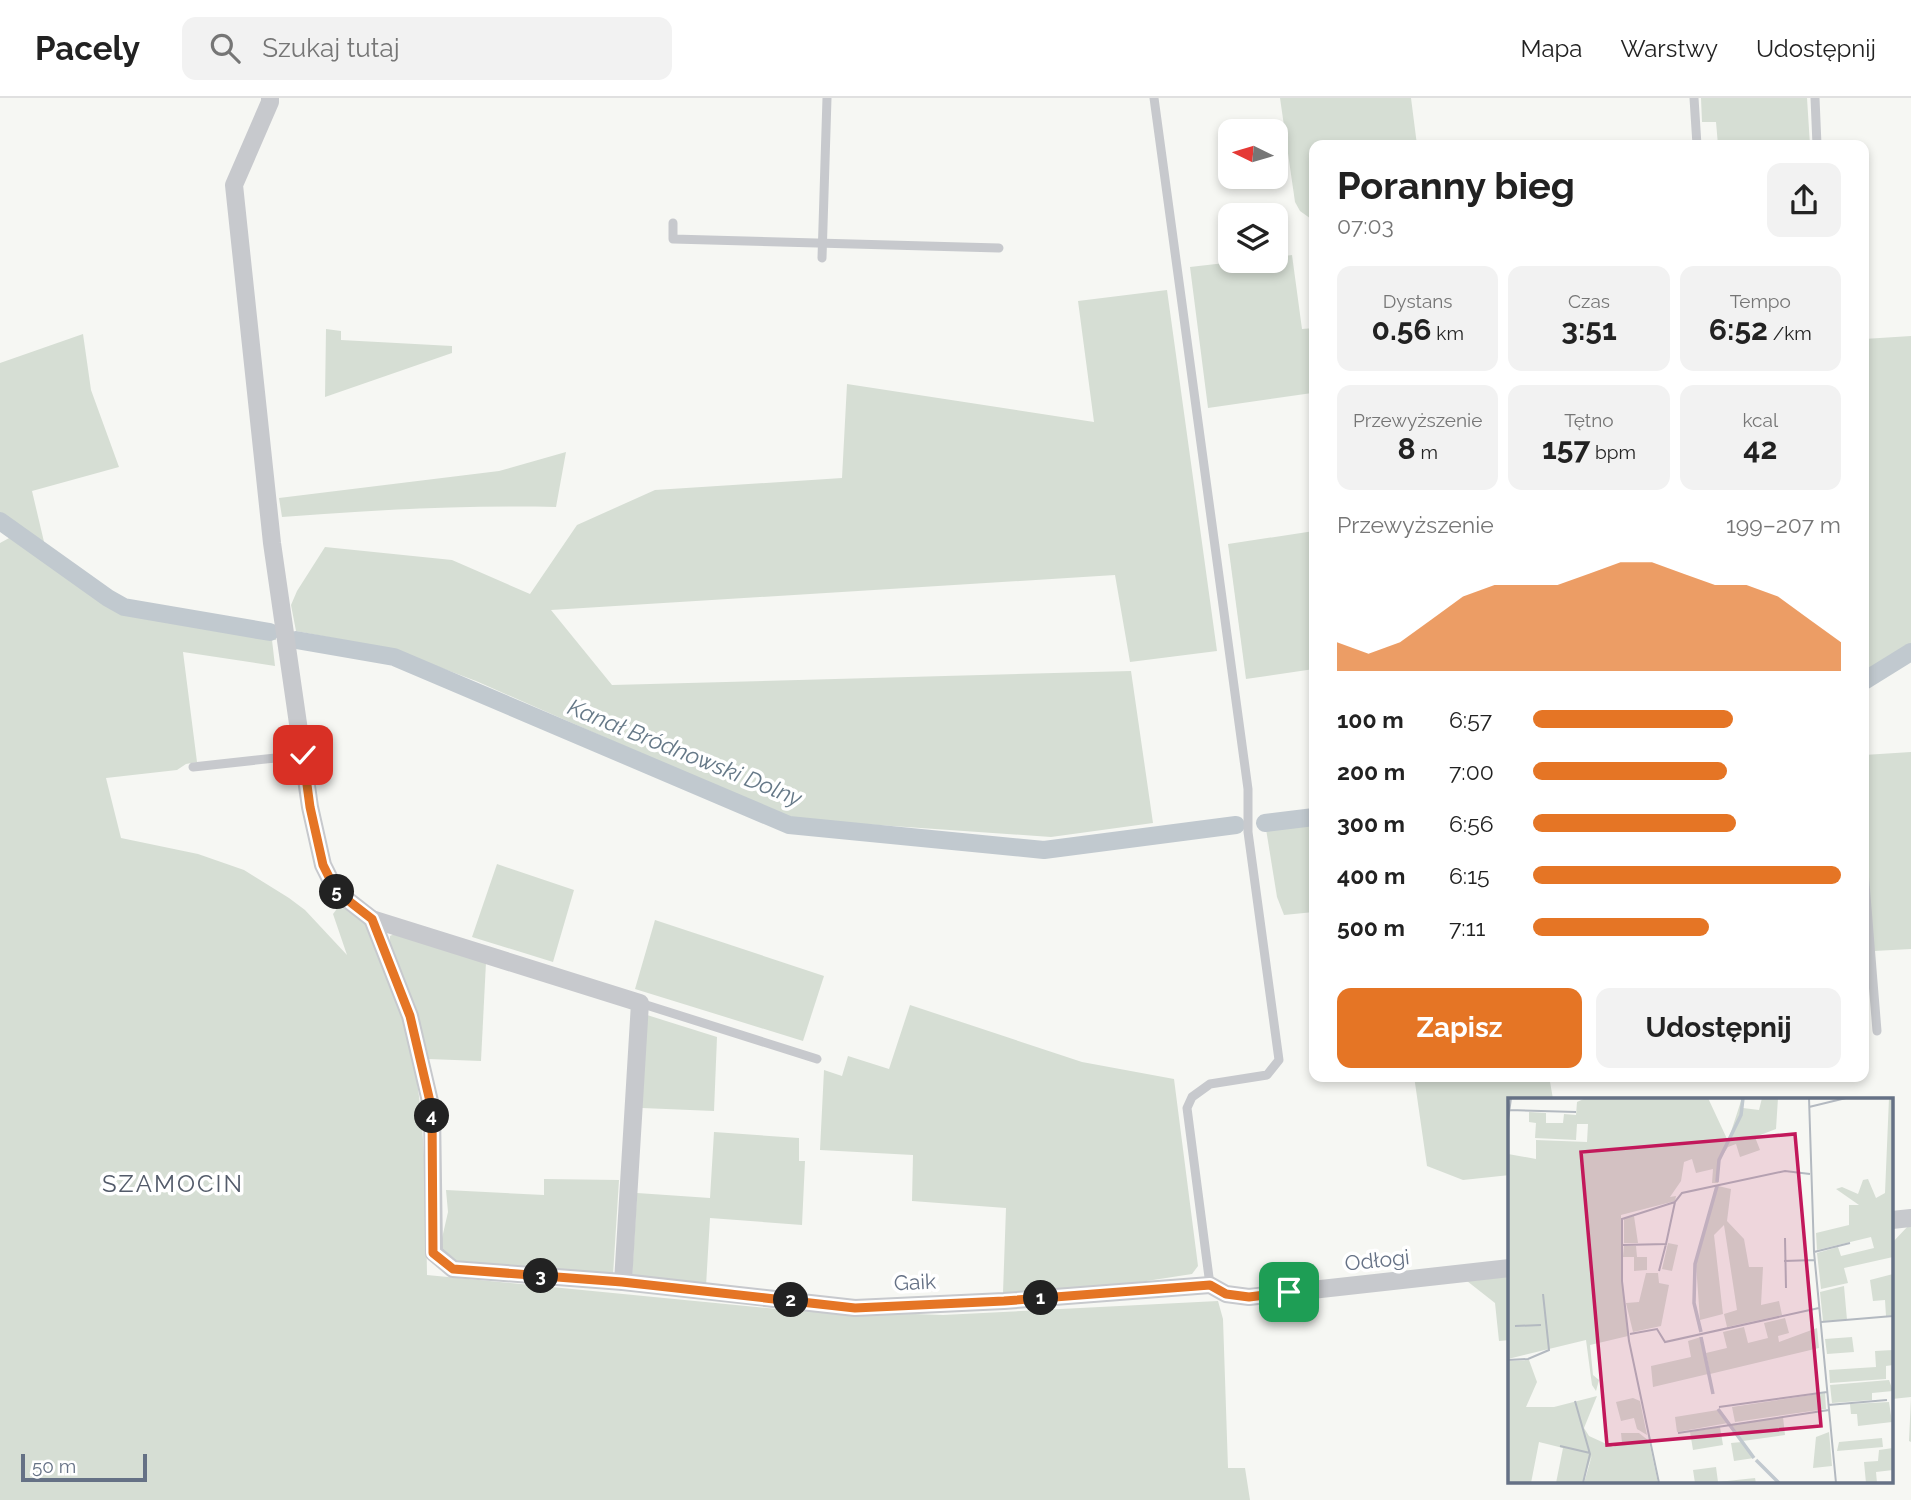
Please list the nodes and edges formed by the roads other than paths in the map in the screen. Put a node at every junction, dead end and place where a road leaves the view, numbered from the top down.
1 (270, 98) edge
2 (827, 98) edge
3 (1154, 98) edge
4 (1694, 98) edge
5 (1815, 98) edge
6 (1696, 140) edge
7 (1817, 140) edge
8 (673, 223) dead end
9 (822, 243) junction
10 (999, 248) dead end
11 (822, 258) dead end
12 (303, 755) junction
13 (193, 768) dead end
14 (372, 919) junction
15 (1869, 933) edge
16 (640, 1003) junction
17 (1877, 1031) dead end
18 (817, 1059) dead end
19 (1508, 1268) edge
20 (622, 1282) junction
21 (1210, 1285) junction

1 - 12 street
2 - 9 lane
3 - 21 lane
4 - 6 lane
5 - 7 lane
8 - 9 lane
9 - 10 lane
9 - 11 lane
12 - 13 lane
12 - 14 street
14 - 16 street
14 - 20 street, Gaik
15 - 17 lane
16 - 18 lane
16 - 20 street
19 - 21 street, Odłogi
20 - 21 street, Gaik

